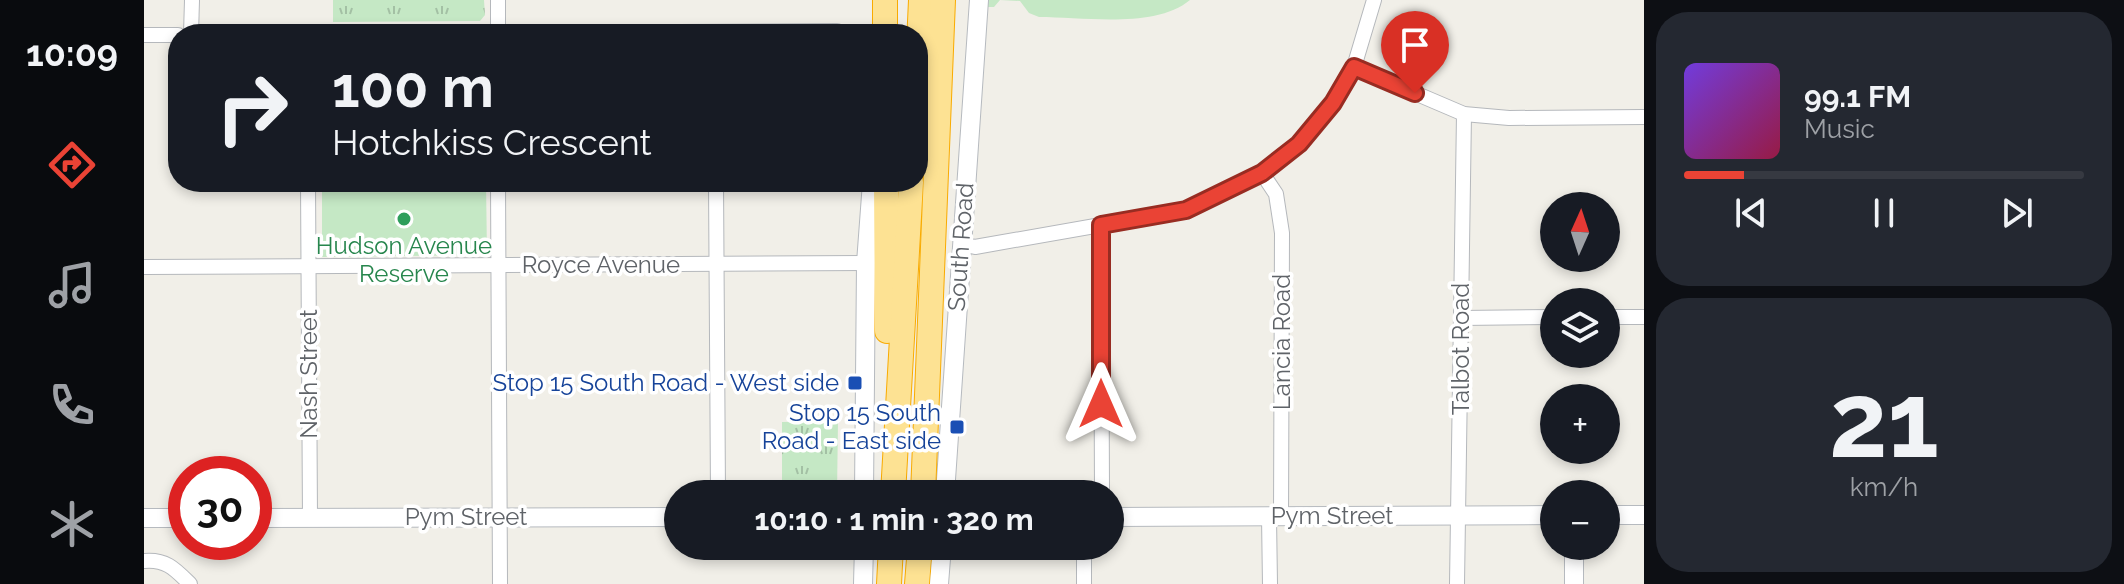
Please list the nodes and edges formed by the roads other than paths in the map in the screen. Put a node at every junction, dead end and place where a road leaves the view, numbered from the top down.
1 (192, 0) edge
2 (498, 0) edge
3 (884, 0) edge
4 (921, 0) edge
5 (943, 0) edge
6 (979, 0) edge
7 (1374, 0) edge
8 (191, 24) edge
9 (498, 24) edge
10 (883, 24) edge
11 (920, 24) edge
12 (144, 35) edge
13 (168, 35) edge
14 (1354, 67) junction
15 (1464, 114) junction
16 (1644, 117) edge
17 (1262, 173) junction
18 (308, 192) edge
19 (498, 192) edge
20 (716, 192) edge
21 (871, 192) edge
22 (886, 192) edge
23 (910, 192) edge
24 (1101, 225) junction
25 (961, 244) junction
26 (866, 263) junction
27 (716, 264) junction
28 (498, 265) junction
29 (144, 267) edge
30 (308, 267) junction
31 (1540, 317) edge
32 (1620, 317) edge
33 (1644, 317) edge
34 (1461, 318) junction
35 (897, 413) junction
36 (718, 480) edge
37 (864, 480) edge
38 (894, 480) edge
39 (924, 480) edge
40 (946, 480) edge
41 (1102, 480) edge
42 (1459, 515) junction
43 (1540, 515) edge
44 (1620, 515) edge
45 (1644, 515) edge
46 (498, 517) junction
47 (664, 517) edge
48 (1124, 517) edge
49 (1275, 517) junction
50 (144, 518) edge
51 (168, 518) edge
52 (272, 518) edge
53 (310, 518) junction
54 (864, 560) edge
55 (890, 560) edge
56 (919, 560) edge
57 (941, 560) edge
58 (1084, 560) edge
59 (1574, 560) edge
60 (144, 561) edge
61 (190, 584) edge
62 (500, 584) edge
63 (863, 584) edge
64 (889, 584) edge
65 (917, 584) edge
66 (939, 584) edge
67 (1084, 584) edge
68 (1270, 584) edge
69 (1457, 584) edge
70 (1574, 584) edge

1 - 8 street
2 - 9 street
3 - 10 highway
4 - 11 highway
5 - 39 highway
6 - 25 street, South Road
7 - 14 street
12 - 13 street
14 - 15 street
14 - 17 street
15 - 16 street
15 - 34 street, Talbot Road
17 - 24 street
17 - 49 street, Lancia Road
18 - 30 street, Nash Street
19 - 28 street
20 - 27 street
21 - 26 street
22 - 35 highway
23 - 35 highway
24 - 25 street
24 - 41 street
25 - 40 street, South Road
26 - 27 street, Royce Avenue
26 - 37 street
27 - 28 street, Royce Avenue
27 - 36 street
28 - 30 street, Royce Avenue
28 - 46 street
29 - 30 street, Royce Avenue
30 - 53 street, Nash Street
31 - 34 street
32 - 33 street
34 - 42 street, Talbot Road
35 - 38 highway
42 - 43 street, Pym Street
42 - 49 street, Pym Street
42 - 69 street, Talbot Road
44 - 45 street
46 - 47 street, Pym Street
46 - 53 street, Pym Street
46 - 62 street
48 - 49 street, Pym Street
49 - 68 street, Lancia Road
50 - 51 street
52 - 53 street, Pym Street
54 - 63 street
55 - 64 highway
56 - 65 highway
57 - 66 street
58 - 67 street
59 - 70 street
60 - 61 street

